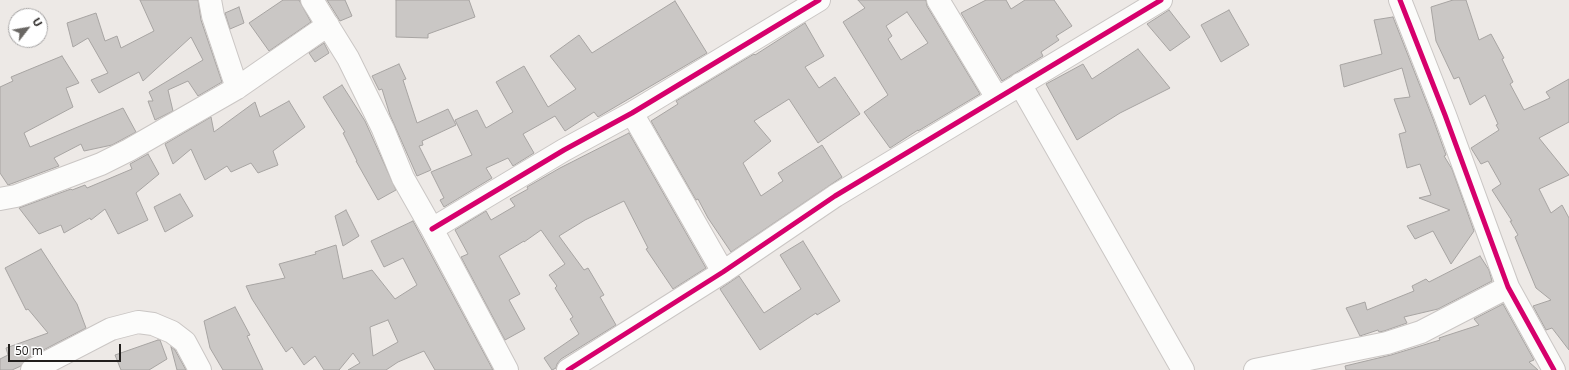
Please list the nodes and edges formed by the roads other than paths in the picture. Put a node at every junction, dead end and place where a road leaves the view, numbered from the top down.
1 (210, 0) edge
2 (312, 0) edge
3 (819, 0) edge
4 (938, 0) edge
5 (1160, 0) edge
6 (1400, 0) edge
7 (331, 29) junction
8 (1020, 84) junction
9 (237, 88) junction
10 (996, 98) junction
11 (632, 113) junction
12 (0, 199) edge
13 (432, 229) junction
14 (723, 272) junction
15 (1508, 288) junction
16 (32, 370) edge
17 (200, 370) edge
18 (507, 370) edge
19 (568, 370) edge
20 (1183, 370) edge
21 (1255, 370) edge
22 (1554, 370) edge

1 - 9 street
2 - 7 street
3 - 11 street
4 - 10 street
5 - 8 street
6 - 15 street
7 - 9 street
7 - 13 street
8 - 10 street
8 - 20 street
9 - 12 street
10 - 14 street
11 - 13 street
11 - 14 street
13 - 18 street
14 - 19 street
15 - 21 street
15 - 22 street
16 - 17 street

